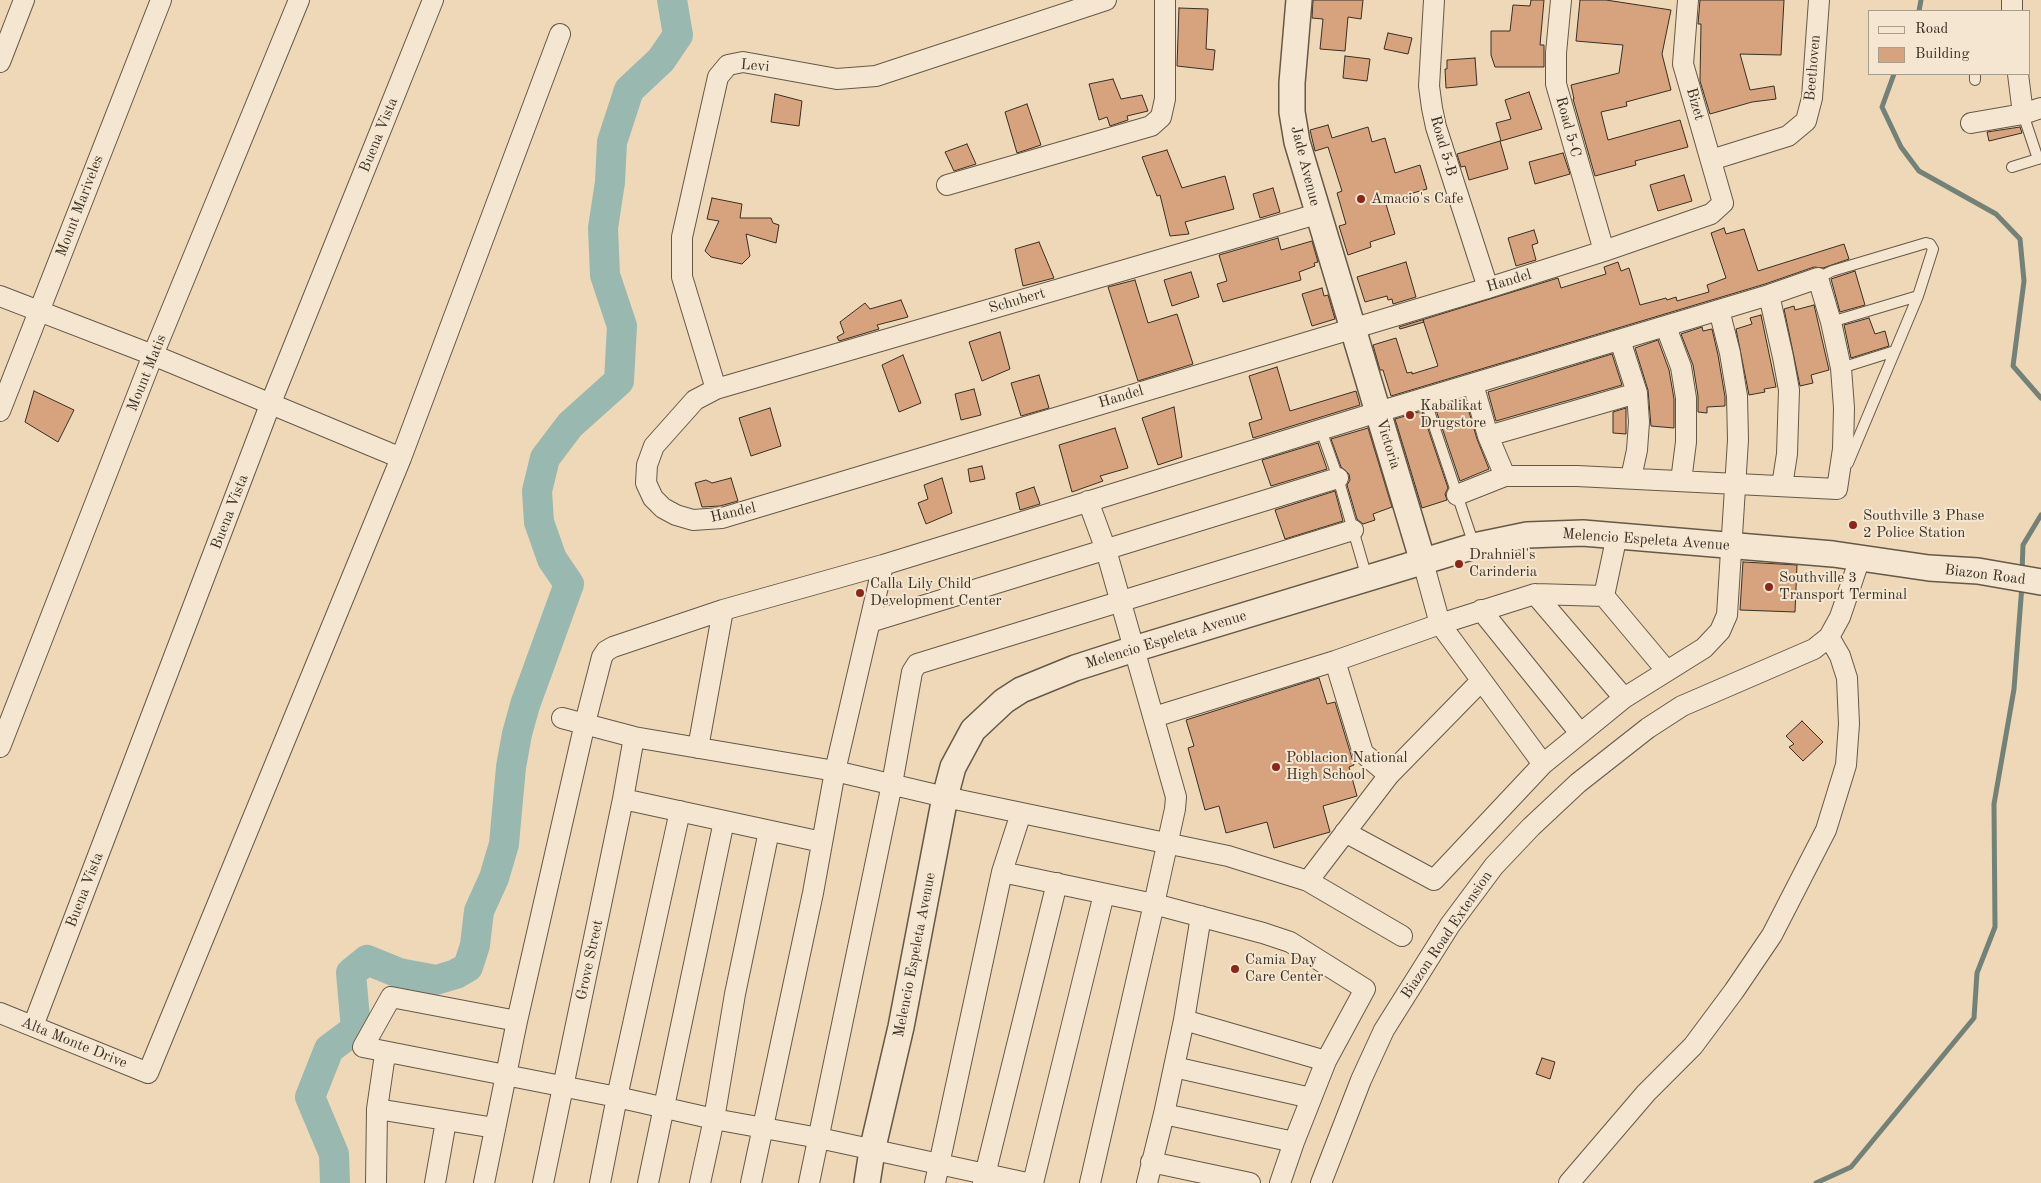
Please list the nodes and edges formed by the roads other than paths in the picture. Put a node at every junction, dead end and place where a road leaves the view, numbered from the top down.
1 (24, 0) edge
2 (160, 0) edge
3 (299, 0) edge
4 (433, 0) edge
5 (1106, 0) edge
6 (1165, 0) edge
7 (1299, 0) edge
8 (1434, 0) edge
9 (1561, 0) edge
10 (1688, 0) edge
11 (1819, 0) edge
12 (560, 34) dead end
13 (0, 62) edge
14 (2018, 75) edge
15 (2032, 111) edge
16 (1971, 123) dead end
17 (2039, 159) edge
18 (1711, 160) junction
19 (2012, 167) dead end
20 (947, 185) dead end
21 (1721, 203) joint
22 (1318, 214) junction
23 (1604, 251) junction
24 (1818, 278) junction
25 (1488, 288) junction
26 (1770, 295) junction
27 (0, 296) edge
28 (1918, 296) junction
29 (1719, 310) junction
30 (39, 312) junction
31 (1831, 322) junction
32 (1666, 326) junction
33 (1354, 327) junction
34 (1620, 340) junction
35 (1895, 352) junction
36 (153, 355) junction
37 (1841, 368) junction
38 (1473, 384) junction
39 (716, 389) junction
40 (1637, 393) junction
41 (1425, 399) junction
42 (270, 405) junction
43 (0, 411) edge
44 (1378, 412) junction
45 (1321, 430) junction
46 (1488, 436) junction
47 (401, 458) junction
48 (1841, 468) junction
49 (1505, 476) junction
50 (1338, 478) junction
51 (1632, 478) junction
52 (1681, 481) junction
53 (1735, 484) junction
54 (1782, 486) junction
55 (1457, 495) junction
56 (1088, 501) junction
57 (1354, 530) junction
58 (1617, 535) junction
59 (1474, 546) junction
60 (1733, 546) junction
61 (1106, 550) junction
62 (1833, 554) joint
63 (1860, 558) junction
64 (1423, 562) junction
65 (883, 565) junction
66 (1367, 578) junction
67 (2040, 593) edge
68 (1536, 594) junction
69 (1604, 596) junction
70 (1121, 602) junction
71 (723, 610) junction
72 (1481, 610) junction
73 (870, 622) junction
74 (1440, 624) junction
75 (1829, 637) junction
76 (1134, 649) junction
77 (1335, 661) junction
78 (1666, 670) junction
79 (1481, 681) junction
80 (1624, 698) junction
81 (1154, 717) junction
82 (562, 718) dead end
83 (585, 723) junction
84 (1580, 733) junction
85 (634, 737) junction
86 (0, 747) edge
87 (698, 748) junction
88 (1543, 764) junction
89 (835, 771) junction
90 (1388, 774) junction
91 (892, 784) junction
92 (945, 797) junction
93 (623, 798) junction
94 (680, 811) junction
95 (1021, 812) junction
96 (724, 821) junction
97 (769, 831) junction
98 (1345, 832) junction
99 (822, 842) junction
100 (1166, 844) junction
101 (1002, 872) junction
102 (1308, 880) junction
103 (1057, 883) junction
104 (1104, 894) junction
105 (1154, 904) junction
106 (1201, 916) junction
107 (1402, 936) dead end
108 (0, 1014) edge
109 (1184, 1020) junction
110 (516, 1021) junction
111 (33, 1026) junction
112 (389, 1053) junction
113 (1326, 1061) junction
114 (1174, 1067) junction
115 (505, 1074) junction
116 (564, 1086) junction
117 (617, 1097) junction
118 (1311, 1098) junction
119 (664, 1108) junction
120 (377, 1109) junction
121 (1164, 1114) junction
122 (714, 1119) junction
123 (446, 1121) junction
124 (762, 1127) junction
125 (495, 1128) junction
126 (819, 1138) junction
127 (1294, 1142) junction
128 (872, 1151) junction
129 (1151, 1162) junction
130 (937, 1174) edge
131 (983, 1179) edge
132 (376, 1183) edge
133 (435, 1183) edge
134 (484, 1183) edge
135 (542, 1183) edge
136 (600, 1183) edge
137 (648, 1183) edge
138 (700, 1183) edge
139 (751, 1183) edge
140 (809, 1183) edge
141 (867, 1183) edge
142 (1026, 1183) edge
143 (1033, 1183) edge
144 (1090, 1183) edge
145 (1147, 1183) edge
146 (1250, 1183) edge
147 (1280, 1183) edge
148 (1321, 1183) edge
149 (1569, 1183) edge

1 - 13 street
2 - 30 street, Mount Mariveles
3 - 36 street, Mount Matis
4 - 42 street, Buena Vista
5 - 39 street, Levi
6 - 20 street
7 - 22 street, Jade Avenue
8 - 25 street, Road 5-B
9 - 23 street, Road 5-C
10 - 18 street, Bizet
11 - 18 street, Beethoven
12 - 47 street
14 - 15 street
15 - 16 street
15 - 17 lane
17 - 19 lane
18 - 21 street, Bizet
21 - 23 street, Handel
22 - 33 street, Jade Avenue
22 - 39 street, Schubert
23 - 25 street, Handel
24 - 26 street
24 - 28 lane
24 - 31 street
25 - 33 street, Handel
26 - 29 street
26 - 54 street
27 - 30 street
28 - 31 lane
28 - 35 lane
29 - 32 street
29 - 53 street
30 - 36 street
30 - 43 street, Mount Mariveles
31 - 37 street
32 - 34 street
32 - 52 street
33 - 39 street, Handel
33 - 44 street, Victoria
34 - 38 street
34 - 40 street
35 - 37 lane
35 - 48 lane
36 - 42 street
36 - 86 street, Mount Matis
37 - 48 street
38 - 41 street
38 - 46 street
40 - 46 street
40 - 51 street
41 - 44 street
41 - 55 lane
42 - 47 street
42 - 111 street, Buena Vista
44 - 45 street
44 - 64 street, Victoria
45 - 50 lane
45 - 56 street
46 - 49 street
47 - 111 street, Alta Monte Drive
48 - 54 street
49 - 51 street
49 - 55 street
50 - 57 lane
50 - 61 street
51 - 52 street
52 - 53 street
53 - 54 street
53 - 60 street
55 - 59 lane
56 - 61 street
56 - 65 street
57 - 66 lane
57 - 70 street
58 - 59 street, Melencio Espeleta Avenue
58 - 60 street, Melencio Espeleta Avenue
58 - 69 street
59 - 64 street, Melencio Espeleta Avenue
60 - 62 street, Melencio Espeleta Avenue
60 - 78 street
61 - 70 street
61 - 73 street
62 - 63 street, Biazon Road
63 - 67 street, Biazon Road
63 - 75 street, Biazon Road Extension
64 - 66 street, Melencio Espeleta Avenue
64 - 74 street
65 - 71 street
65 - 73 street
66 - 76 street, Melencio Espeleta Avenue
68 - 69 street
68 - 72 street
68 - 80 street
69 - 78 street
70 - 76 street
70 - 91 street
71 - 83 street
71 - 87 street
72 - 74 street
72 - 84 street
73 - 89 street
74 - 77 street
74 - 79 street
75 - 148 street, Biazon Road Extension
75 - 149 street
76 - 81 street
76 - 92 street, Melencio Espeleta Avenue
77 - 81 street
77 - 90 street
78 - 80 street
79 - 88 street
79 - 90 street
80 - 84 street
81 - 100 street
82 - 83 street
83 - 85 street
83 - 110 street
84 - 88 street
85 - 87 street
85 - 93 street, Grove Street
87 - 89 street
88 - 98 street
89 - 91 street
89 - 99 street
90 - 98 street
91 - 92 street
91 - 126 street
92 - 95 street
92 - 128 street, Melencio Espeleta Avenue
93 - 94 street
93 - 116 street, Grove Street
94 - 96 street
94 - 117 street
95 - 100 street
95 - 101 street
96 - 97 street
96 - 119 street
97 - 99 street
97 - 122 street
98 - 102 street
99 - 124 street
100 - 102 street
100 - 105 street
101 - 103 street
101 - 130 street
102 - 107 street
103 - 104 street
103 - 131 street
104 - 105 street
104 - 143 street
105 - 106 street
105 - 144 street
106 - 109 street
106 - 113 street
108 - 111 street, Alta Monte Drive
109 - 113 street
109 - 114 street
110 - 112 street
110 - 115 street
112 - 115 street
112 - 120 street
113 - 118 street
114 - 118 street
114 - 121 street
115 - 116 street
115 - 125 street
116 - 117 street
116 - 135 street, Grove Street
117 - 119 street
117 - 136 street
118 - 127 street
119 - 122 street
119 - 137 street
120 - 123 street
120 - 132 street
121 - 127 street
121 - 129 street
122 - 124 street
122 - 138 street
123 - 125 street
123 - 133 street
124 - 126 street
124 - 139 street
125 - 134 street
126 - 128 street
126 - 140 street
127 - 147 street
128 - 130 street
128 - 141 street, Melencio Espeleta Avenue
129 - 145 street
129 - 146 street
130 - 131 street
131 - 142 street

